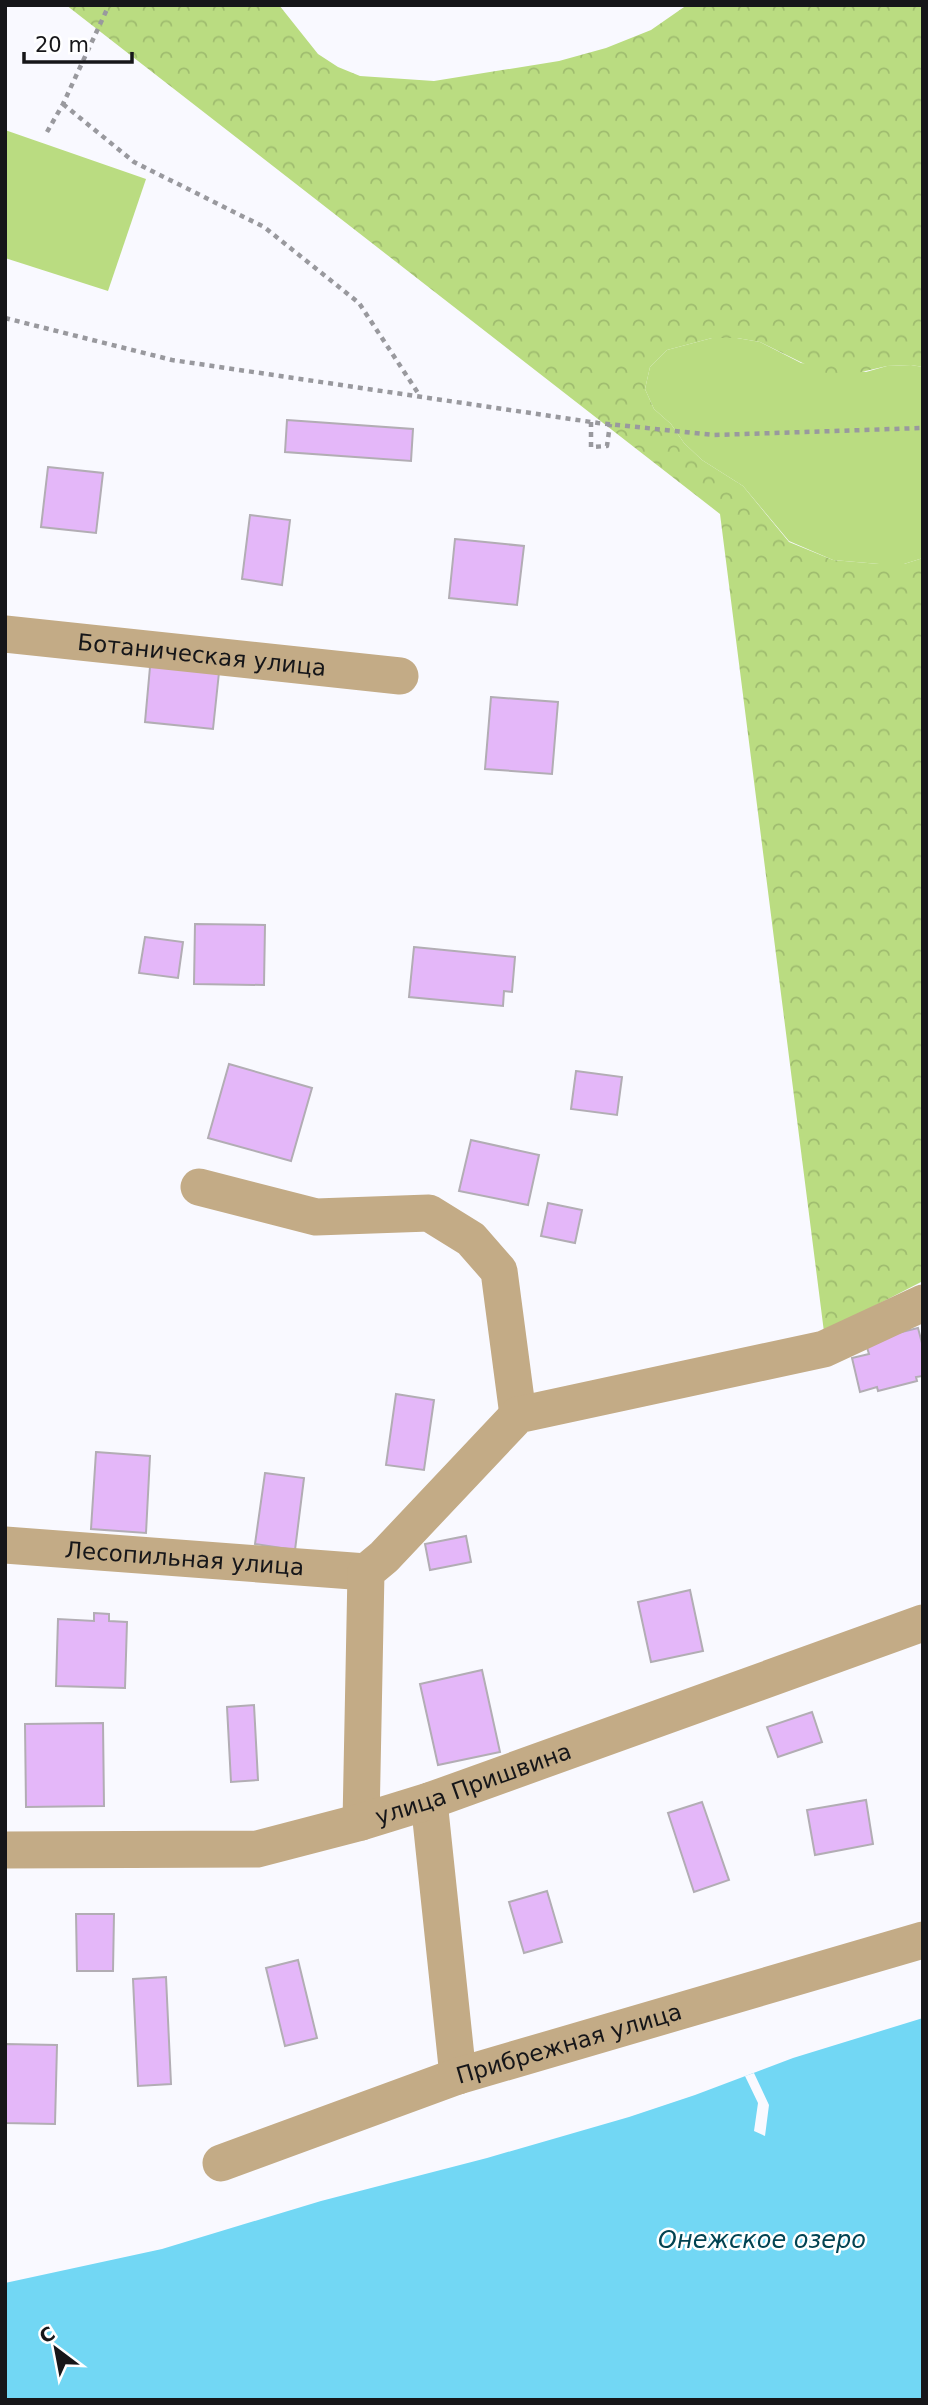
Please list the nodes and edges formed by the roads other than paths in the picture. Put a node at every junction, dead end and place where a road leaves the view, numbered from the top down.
1 (5, 634) edge
2 (400, 676) dead end
3 (200, 1187) dead end
4 (923, 1303) edge
5 (517, 1415) junction
6 (5, 1545) edge
7 (366, 1572) junction
8 (923, 1623) edge
9 (429, 1801) junction
10 (361, 1822) junction
11 (5, 1850) edge
12 (923, 1940) edge
13 (458, 2076) junction
14 (221, 2163) dead end

1 - 2 street, Ботаническая улица
3 - 5 street
4 - 5 street
5 - 7 street
6 - 7 street, Лесопильная улица
7 - 10 street
8 - 9 street, улица Пришвина
9 - 10 street, улица Пришвина
9 - 13 street
10 - 11 street, улица Пришвина
12 - 13 street, Прибрежная улица
13 - 14 street, Прибрежная улица

